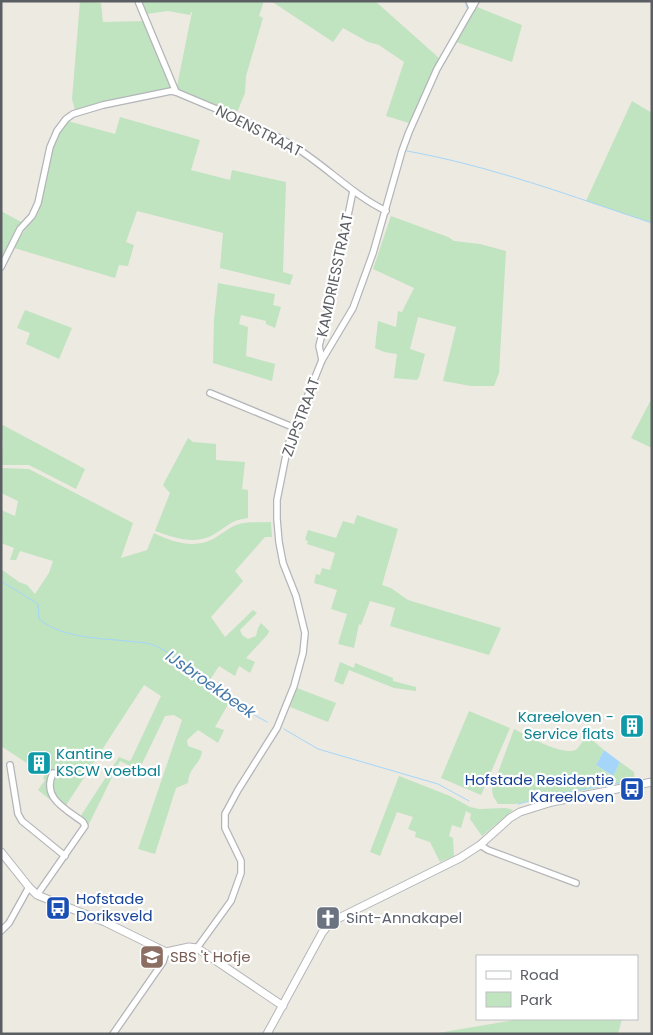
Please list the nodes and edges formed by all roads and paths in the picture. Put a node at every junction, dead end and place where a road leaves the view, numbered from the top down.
1 (138, 1) edge
2 (469, 1) edge
3 (476, 1) edge
4 (472, 8) junction
5 (176, 92) junction
6 (353, 191) junction
7 (386, 211) junction
8 (1, 267) edge
9 (322, 360) junction
10 (210, 393) dead end
11 (295, 428) junction
12 (10, 766) dead end
13 (53, 773) dead end
14 (652, 782) edge
15 (480, 845) junction
16 (1, 852) edge
17 (65, 856) junction
18 (576, 883) dead end
19 (29, 888) junction
20 (37, 895) junction
21 (1, 931) edge
22 (197, 948) junction
23 (166, 952) junction
24 (282, 1006) junction
25 (113, 1034) edge
26 (267, 1034) edge

1 - 5 street
2 - 4 street
3 - 4 street, ZIJPSTRAAT
4 - 7 street, ZIJPSTRAAT
5 - 6 street, NOENSTRAAT
5 - 8 street
6 - 7 street, NOENSTRAAT
6 - 9 street, KAMDRIESSTRAAT
7 - 9 street, ZIJPSTRAAT
9 - 11 street, ZIJPSTRAAT
10 - 11 street
11 - 22 street, ZIJPSTRAAT
12 - 17 street
13 - 17 street
14 - 15 street
15 - 18 street
15 - 24 street
16 - 19 street
17 - 20 street
19 - 20 street
19 - 21 street
20 - 23 street
22 - 23 street
22 - 24 street
23 - 25 street
24 - 26 street

